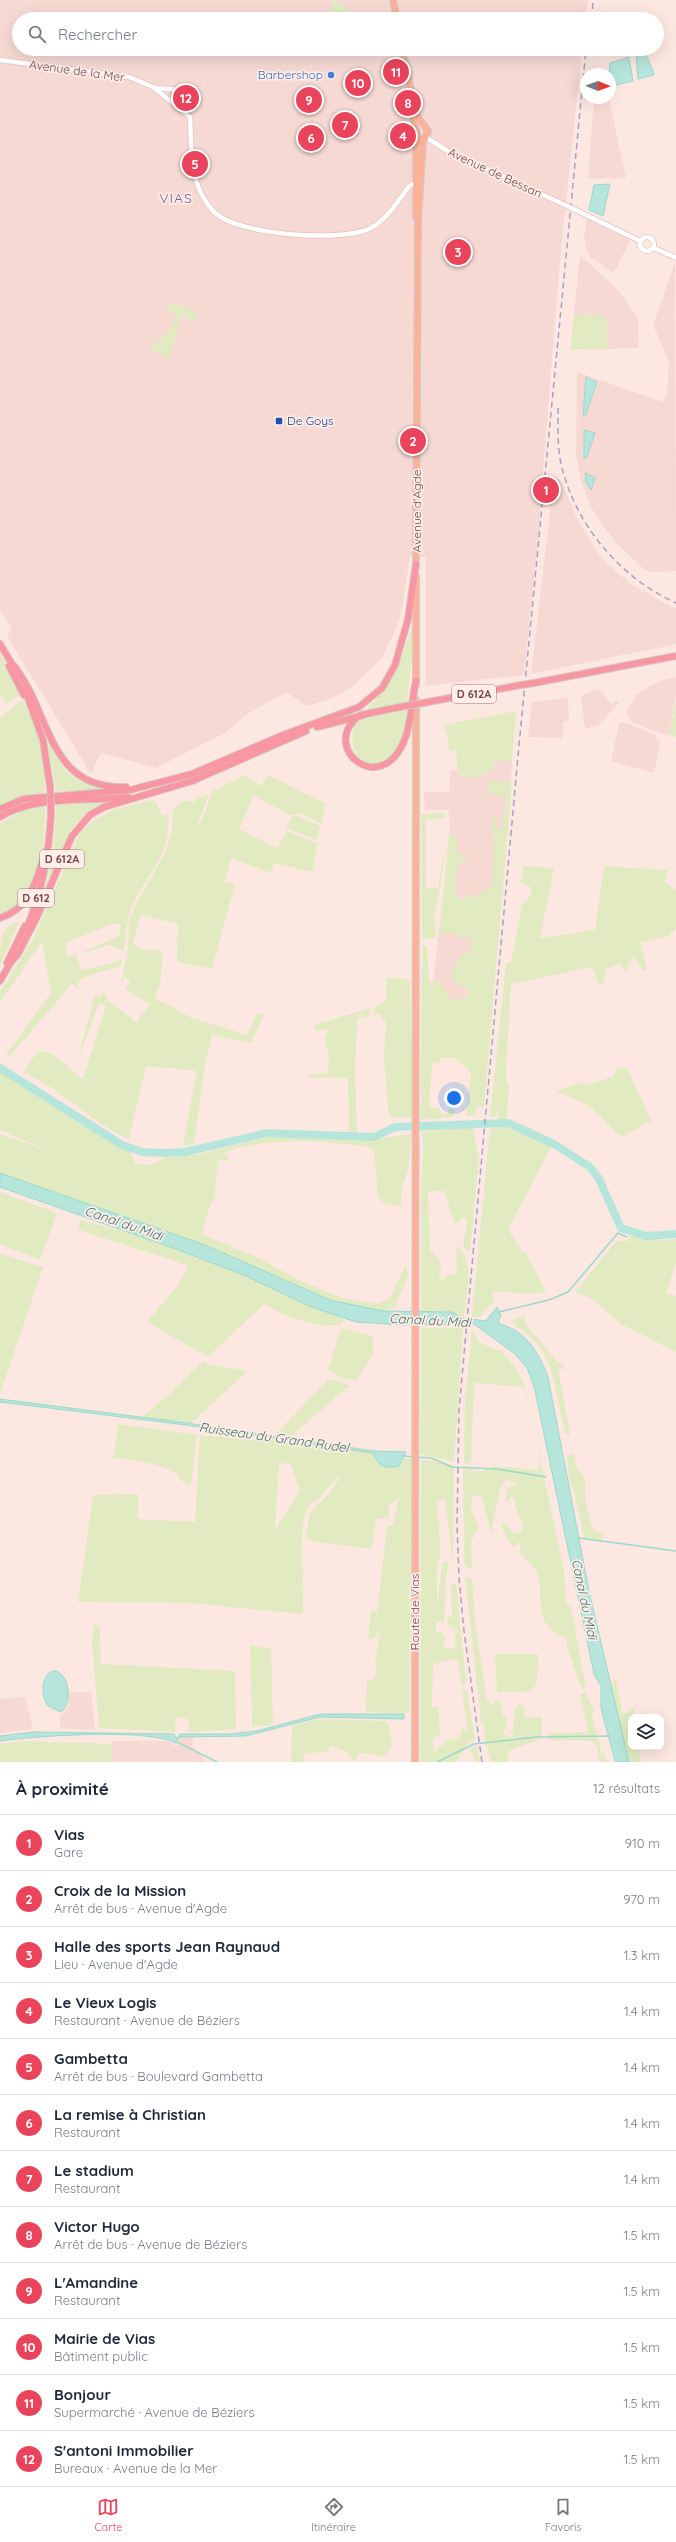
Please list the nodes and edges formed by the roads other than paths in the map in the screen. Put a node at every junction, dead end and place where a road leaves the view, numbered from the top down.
1 (393, 0) edge
2 (396, 12) edge
3 (403, 56) edge
4 (0, 60) edge
5 (153, 87) junction
6 (410, 89) junction
7 (194, 91) dead end
8 (423, 126) junction
9 (417, 129) junction
10 (423, 139) junction
11 (418, 183) junction
12 (640, 241) junction
13 (654, 248) junction
14 (676, 258) edge
15 (416, 564) junction
16 (0, 644) edge
17 (0, 651) edge
18 (676, 656) edge
19 (416, 681) junction
20 (23, 686) junction
21 (31, 702) junction
22 (364, 715) junction
23 (356, 718) junction
24 (316, 724) junction
25 (147, 786) junction
26 (150, 795) junction
27 (0, 809) edge
28 (50, 814) junction
29 (0, 817) edge
30 (46, 852) junction
31 (0, 918) edge
32 (10, 963) junction
33 (0, 976) edge
34 (0, 981) edge
35 (416, 1118) joint
36 (415, 1762) edge

1 - 2 main road
3 - 6 main road
4 - 5 street, Avenue de la Mer
5 - 7 street, Avenue de la Mer
5 - 11 street, Avenue de la Mer
6 - 8 main road
6 - 9 main road
8 - 9 main road
8 - 10 main road
9 - 10 main road
10 - 11 main road, Avenue d'Agde
10 - 12 street, Avenue de Bessan, bridge
11 - 15 main road, Avenue d'Agde
12 - 13 street
12 - 13 street
13 - 14 street
15 - 19 main road, Avenue d'Agde
15 - 24 highway
16 - 20 highway, D 612
17 - 20 highway, D 612
18 - 22 highway, D 612A, bridge
19 - 23 highway
19 - 35 main road, Avenue d'Agde
20 - 21 highway, D 612
21 - 25 highway, D 612
21 - 28 highway, D 612, bridge
22 - 23 highway, D 612A
22 - 24 highway, D 612A
23 - 26 highway, D 612A
24 - 25 highway, D 612A
25 - 27 highway
26 - 29 highway, D 612A
26 - 32 highway, D 612A
28 - 30 highway, D 612
28 - 32 highway, D 612
30 - 31 highway, D 612A
30 - 33 highway, D 612
32 - 34 highway, D 612
35 - 36 main road, Route de Vias

